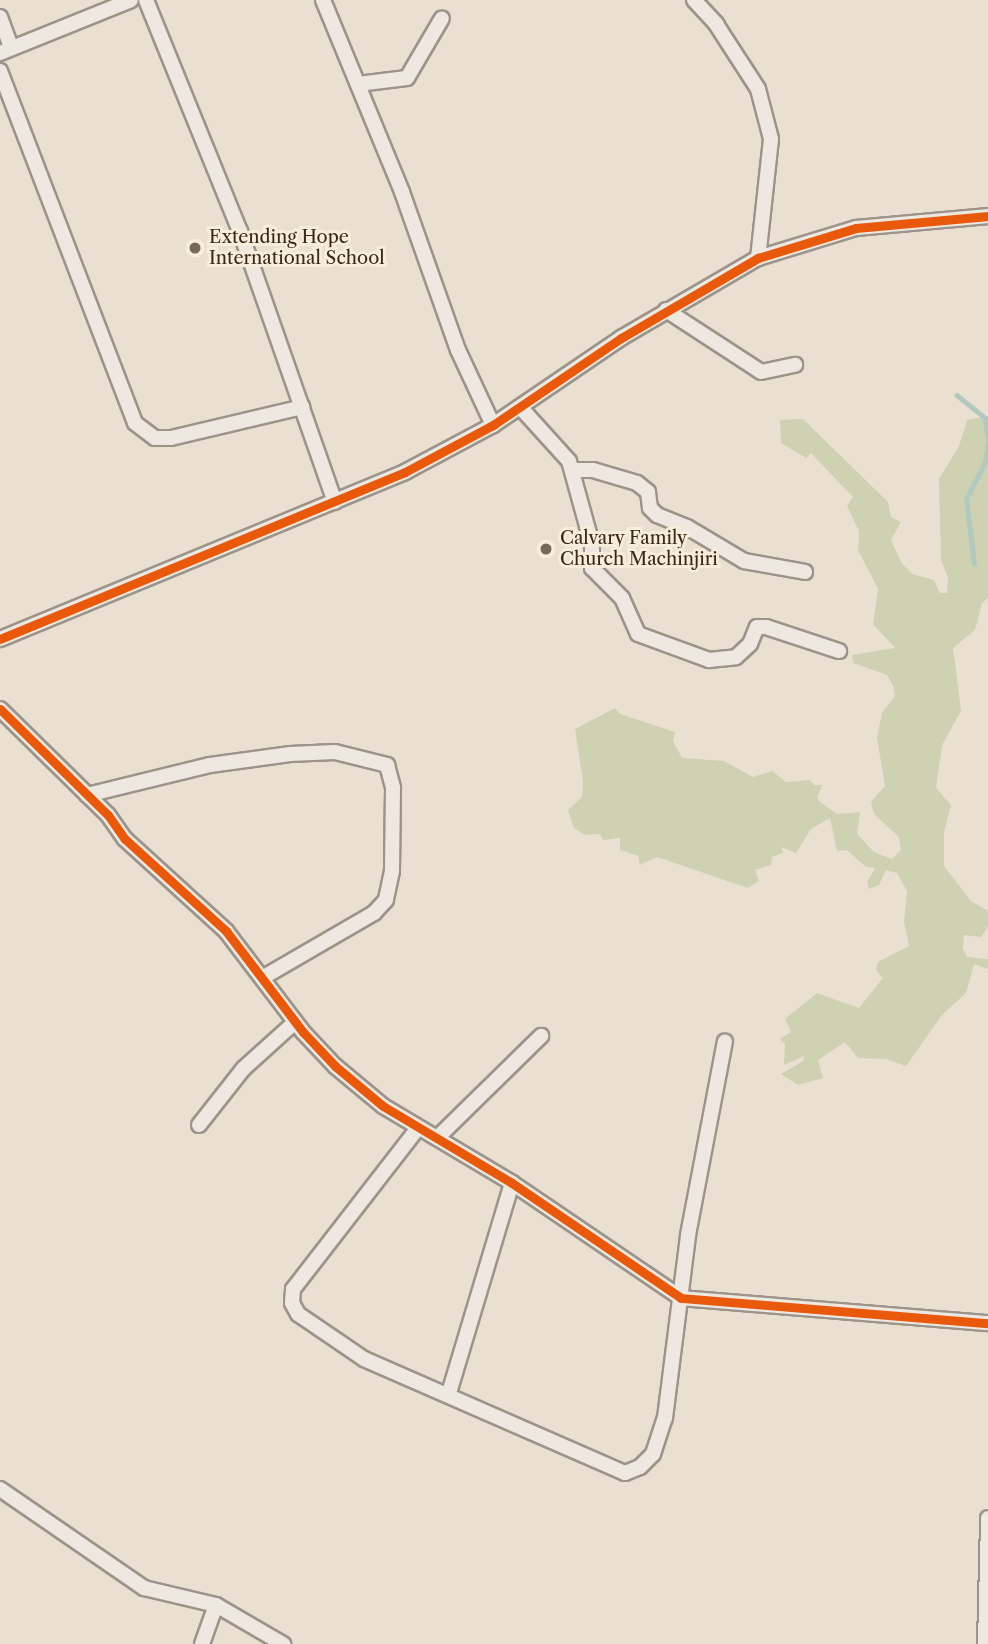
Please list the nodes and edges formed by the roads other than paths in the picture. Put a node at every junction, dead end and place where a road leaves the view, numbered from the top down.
1 (131, 0) edge
2 (146, 0) edge
3 (323, 0) edge
4 (694, 0) edge
5 (0, 17) edge
6 (442, 18) dead end
7 (6, 50) edge
8 (0, 71) edge
9 (358, 84) junction
10 (988, 216) edge
11 (758, 258) junction
12 (666, 310) junction
13 (795, 365) dead end
14 (302, 407) junction
15 (520, 407) junction
16 (493, 425) junction
17 (572, 470) junction
18 (335, 502) junction
19 (805, 572) dead end
20 (0, 639) edge
21 (839, 651) dead end
22 (0, 709) edge
23 (87, 795) junction
24 (262, 978) junction
25 (295, 1022) junction
26 (541, 1036) dead end
27 (725, 1041) dead end
28 (199, 1125) dead end
29 (418, 1128) junction
30 (437, 1138) junction
31 (512, 1183) junction
32 (681, 1298) junction
33 (988, 1323) edge
34 (449, 1393) junction
35 (0, 1489) edge
36 (988, 1518) edge
37 (216, 1605) junction
38 (202, 1644) edge
39 (283, 1644) edge
40 (985, 1644) edge

1 - 7 street
2 - 14 street
3 - 9 street
4 - 11 street
5 - 7 street
6 - 9 street
8 - 14 street
9 - 16 street
10 - 11 street
11 - 12 street
12 - 13 street
12 - 15 street
14 - 18 street
15 - 16 street
15 - 17 street
16 - 18 street
17 - 19 street
17 - 21 street
18 - 20 street
22 - 23 street
23 - 24 street
23 - 24 street
24 - 25 street
25 - 28 street
25 - 29 street
26 - 30 street
27 - 32 street
29 - 30 street
29 - 34 street
30 - 31 street
31 - 32 street
31 - 34 street
32 - 33 street
32 - 34 street
35 - 37 street
36 - 40 street
37 - 38 street
37 - 39 street

